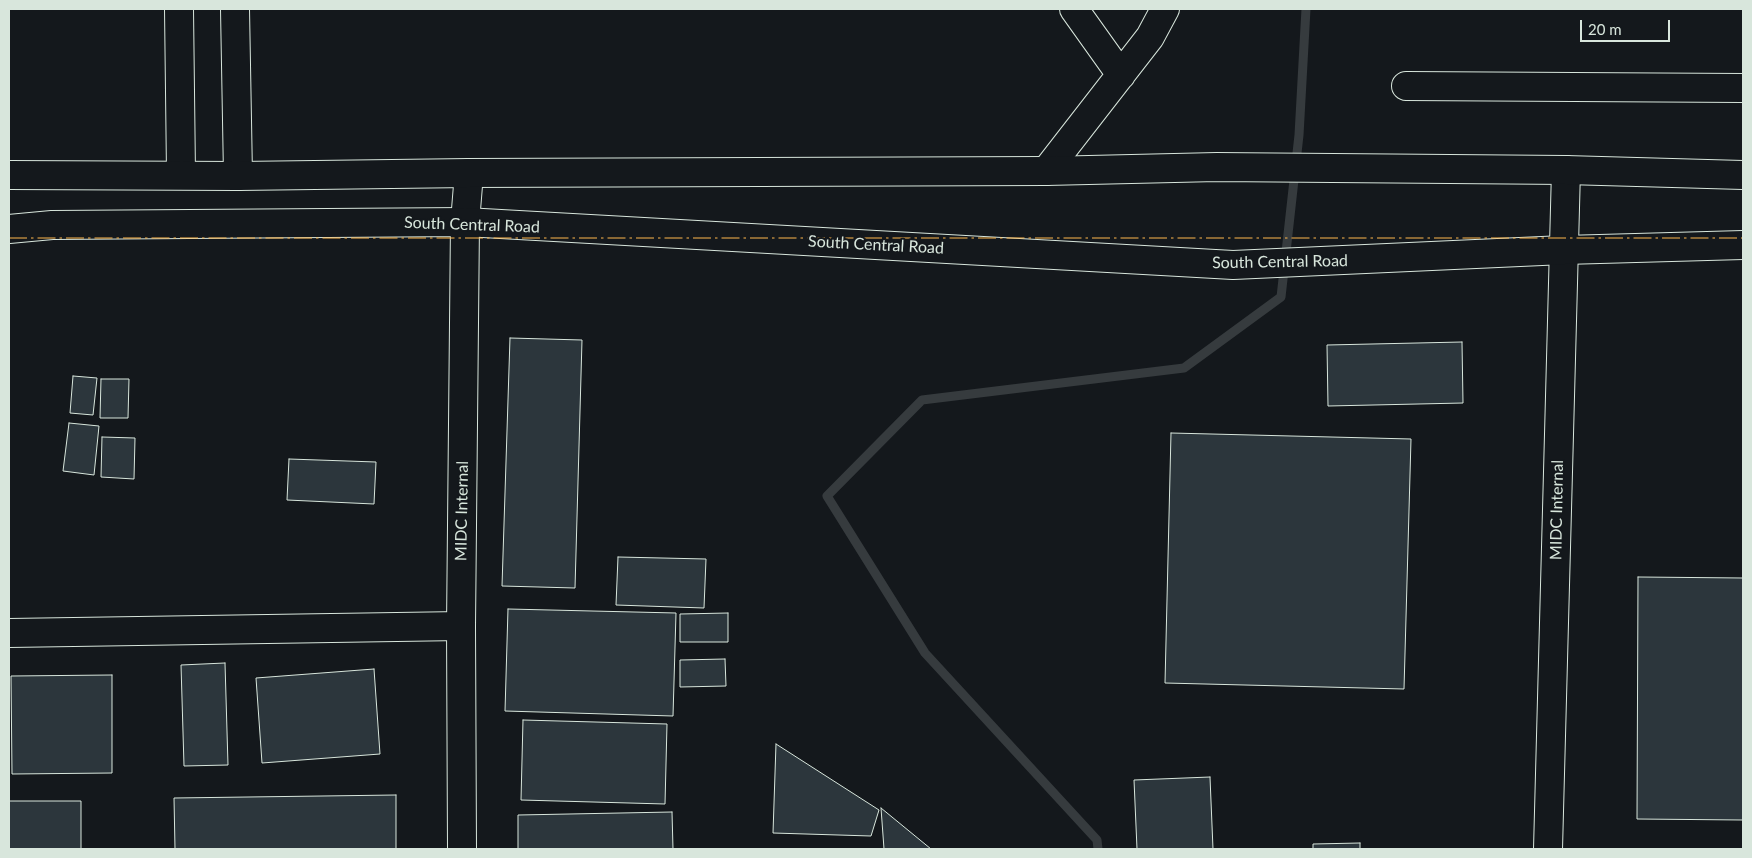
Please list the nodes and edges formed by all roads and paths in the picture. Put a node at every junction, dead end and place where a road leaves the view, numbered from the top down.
1 (179, 9) edge
2 (234, 9) edge
3 (1074, 9) edge
4 (1165, 9) edge
5 (1121, 75) junction
6 (1406, 86) dead end
7 (1743, 88) edge
8 (1566, 170) junction
9 (1046, 171) junction
10 (469, 172) junction
11 (181, 174) junction
12 (9, 175) edge
13 (1743, 175) edge
14 (238, 176) junction
15 (465, 222) junction
16 (9, 230) edge
17 (1743, 245) edge
18 (1564, 250) junction
19 (461, 626) junction
20 (9, 633) edge
21 (462, 849) edge
22 (1548, 849) edge

1 - 11 main road
2 - 14 main road
3 - 5 main road
4 - 5 main road
5 - 9 main road
6 - 7 main road
8 - 9 main road
8 - 13 main road
8 - 18 main road, MIDC Internal
9 - 10 main road
10 - 14 main road
10 - 15 main road, MIDC Internal
11 - 12 main road
11 - 14 main road
15 - 16 main road, South Central Road
15 - 18 main road, South Central Road
15 - 19 main road, MIDC Internal
17 - 18 main road, South Central Road
18 - 22 main road, MIDC Internal
19 - 20 main road
19 - 21 main road, MIDC Internal

